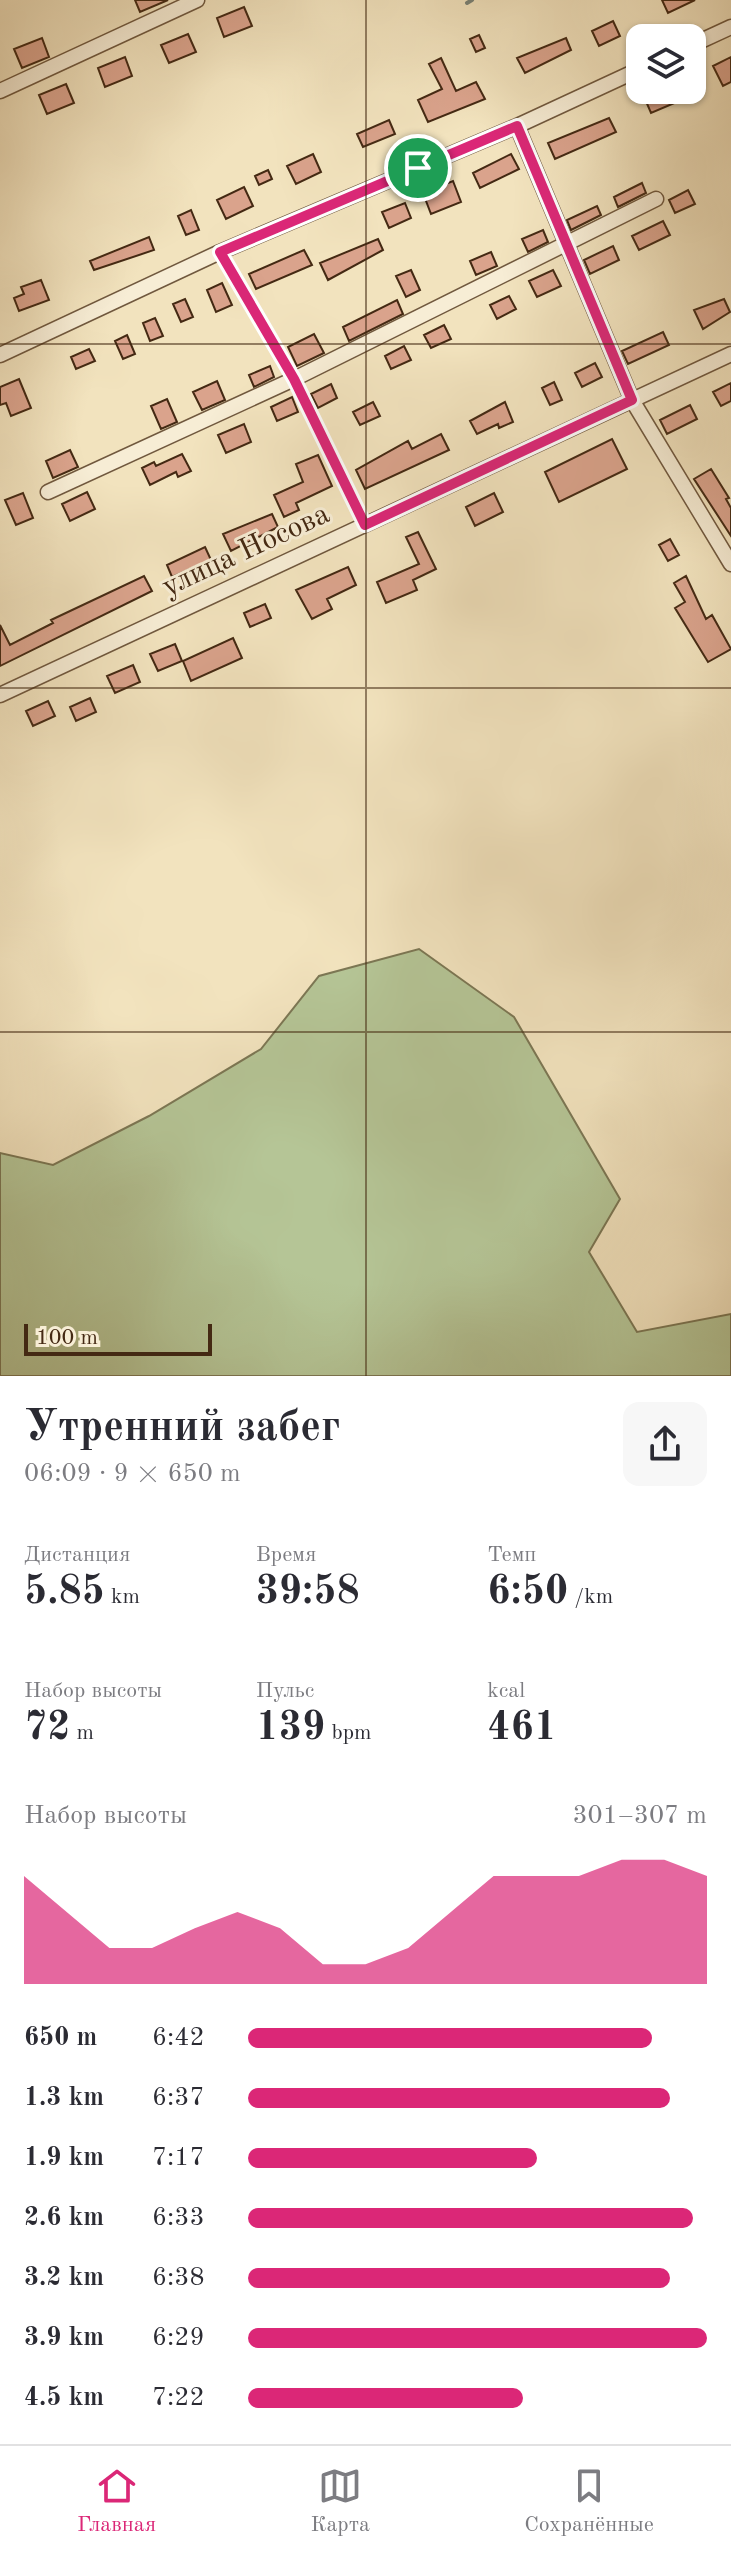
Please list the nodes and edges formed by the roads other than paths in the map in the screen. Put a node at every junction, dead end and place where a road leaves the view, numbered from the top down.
1 (197, 0) edge
2 (731, 27) edge
3 (706, 39) edge
4 (626, 75) edge
5 (0, 91) edge
6 (517, 126) junction
7 (656, 199) dead end
8 (566, 245) junction
9 (220, 252) junction
10 (731, 354) edge
11 (0, 355) edge
12 (294, 379) junction
13 (632, 400) junction
14 (48, 492) dead end
15 (365, 525) junction
16 (731, 564) edge
17 (0, 695) edge

1 - 5 street
2 - 3 street
4 - 6 street
6 - 8 street
6 - 9 street
7 - 8 street
8 - 12 street
8 - 13 street
9 - 11 street
9 - 12 lane
10 - 13 street, улица Носова
12 - 14 street
12 - 15 lane
13 - 15 street, улица Носова
13 - 16 street
15 - 17 street, улица Носова

